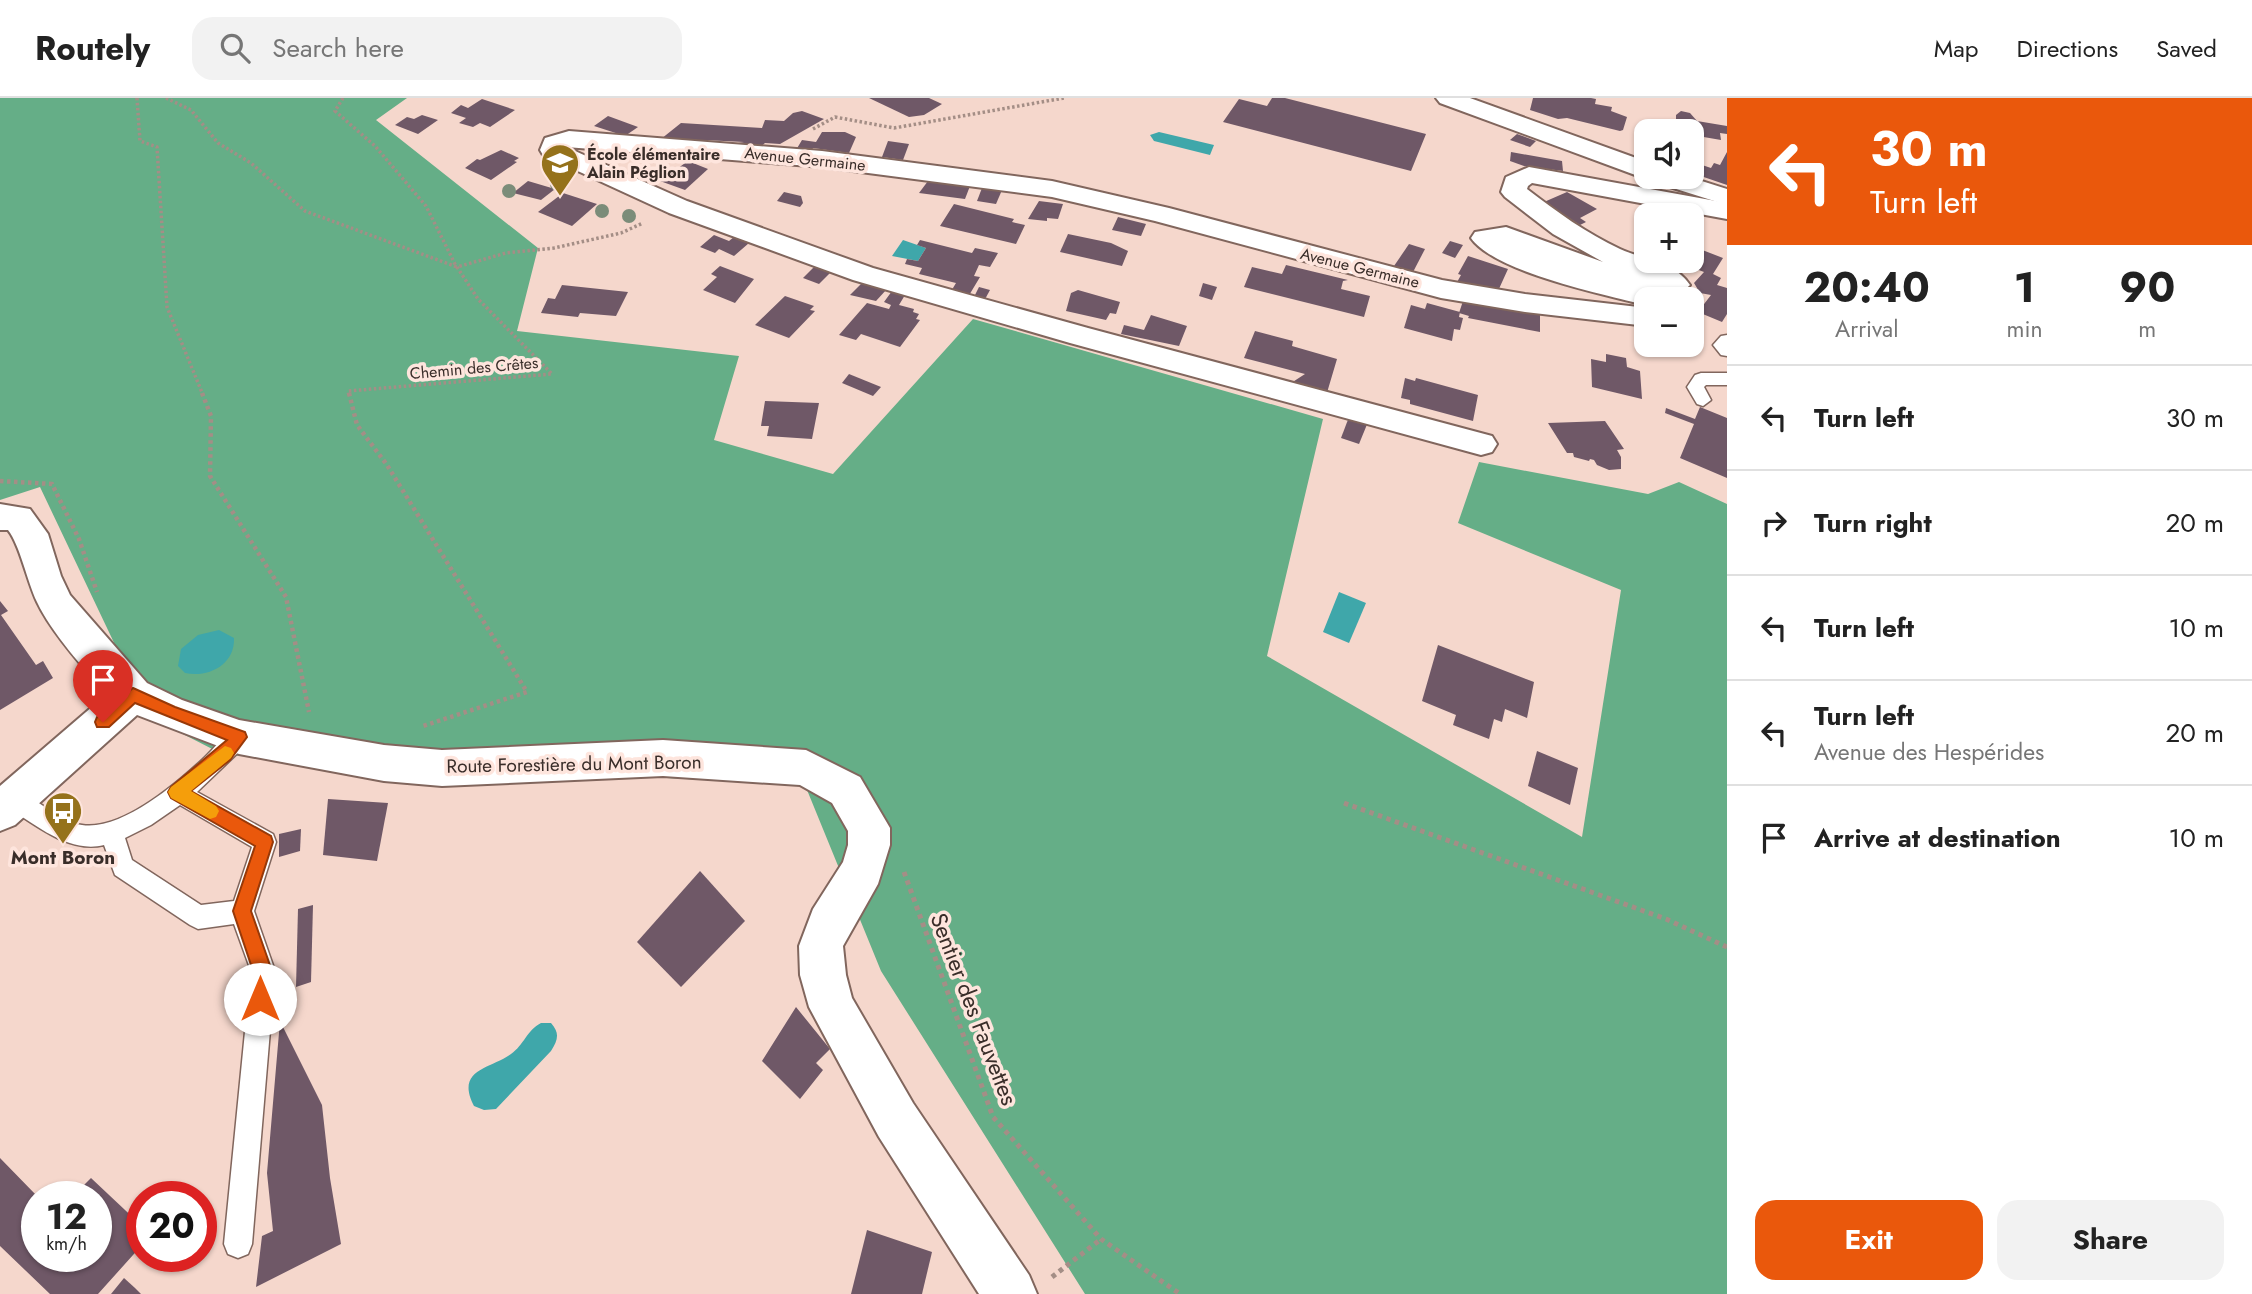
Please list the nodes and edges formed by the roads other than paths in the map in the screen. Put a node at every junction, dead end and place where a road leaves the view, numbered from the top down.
1 (1448, 98) edge
2 (1634, 167) edge
3 (1701, 189) edge
4 (1727, 197) edge
5 (1727, 211) edge
6 (1658, 287) edge
7 (1673, 287) edge
8 (1634, 293) edge
9 (1634, 316) edge
10 (1727, 340) edge
11 (1727, 351) edge
12 (1727, 379) edge
13 (1703, 400) dead end
14 (1481, 444) dead end
15 (0, 517) edge
16 (133, 695) junction
17 (239, 737) junction
18 (177, 792) junction
19 (7, 806) edge
20 (112, 834) junction
21 (242, 911) junction
22 (238, 1244) dead end
23 (1027, 1289) edge

1 - 2 street
3 - 4 street
5 - 7 street
6 - 8 street
9 - 14 street, Avenue Germaine
10 - 11 lane
12 - 13 lane
15 - 16 street, Route Forestière du Mont Boron
16 - 17 street, Route Forestière du Mont Boron
16 - 19 street
17 - 18 lane
17 - 23 street, Route Forestière du Mont Boron
18 - 20 lane
18 - 21 lane
19 - 20 lane
20 - 21 lane
21 - 22 lane

